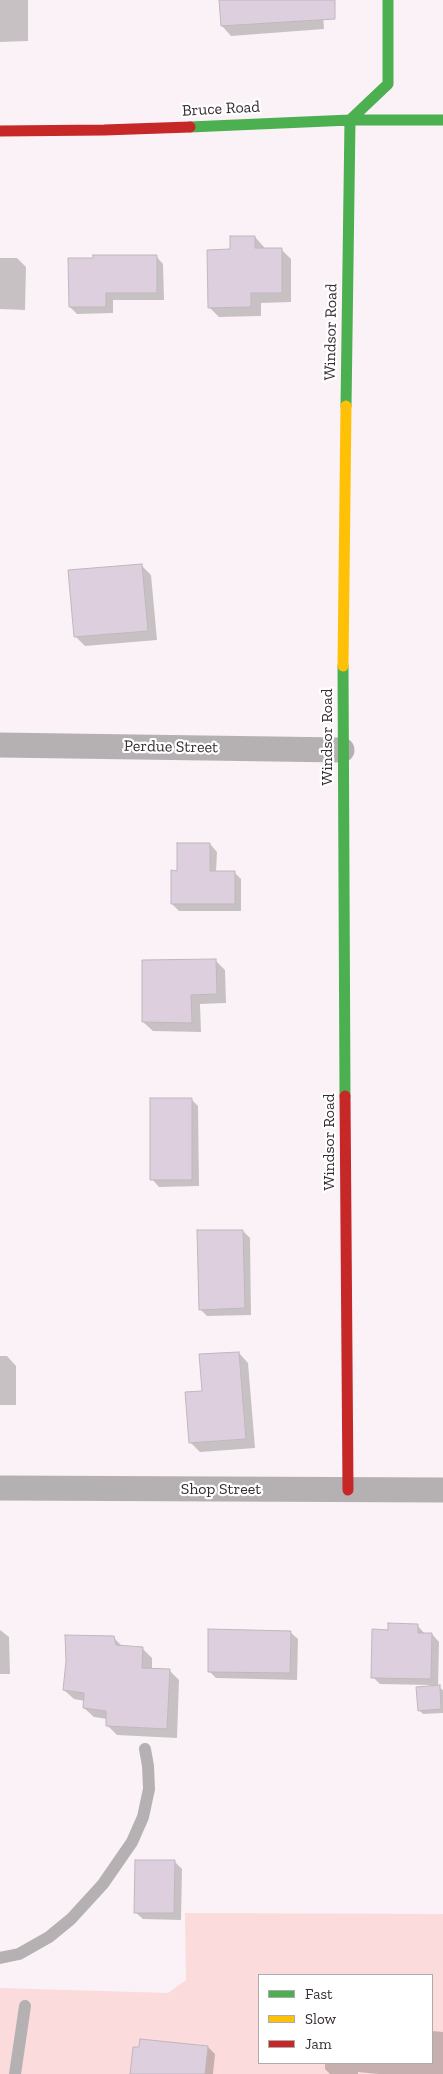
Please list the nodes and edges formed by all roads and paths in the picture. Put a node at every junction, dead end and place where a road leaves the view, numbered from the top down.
1 (388, 0) edge
2 (350, 120) junction
3 (443, 120) edge
4 (0, 130) edge
5 (0, 745) edge
6 (342, 750) junction
7 (0, 1488) edge
8 (348, 1490) junction
9 (443, 1490) edge
10 (145, 1749) dead end
11 (0, 1958) edge
12 (25, 2006) dead end
13 (15, 2074) edge

1 - 2 street
2 - 3 street, Bruce Road
2 - 4 street, Bruce Road
2 - 6 street, Windsor Road
5 - 6 street, Perdue Street
6 - 8 street, Windsor Road
7 - 8 street, Shop Street
8 - 9 street, Shop Street
10 - 11 lane
12 - 13 lane

